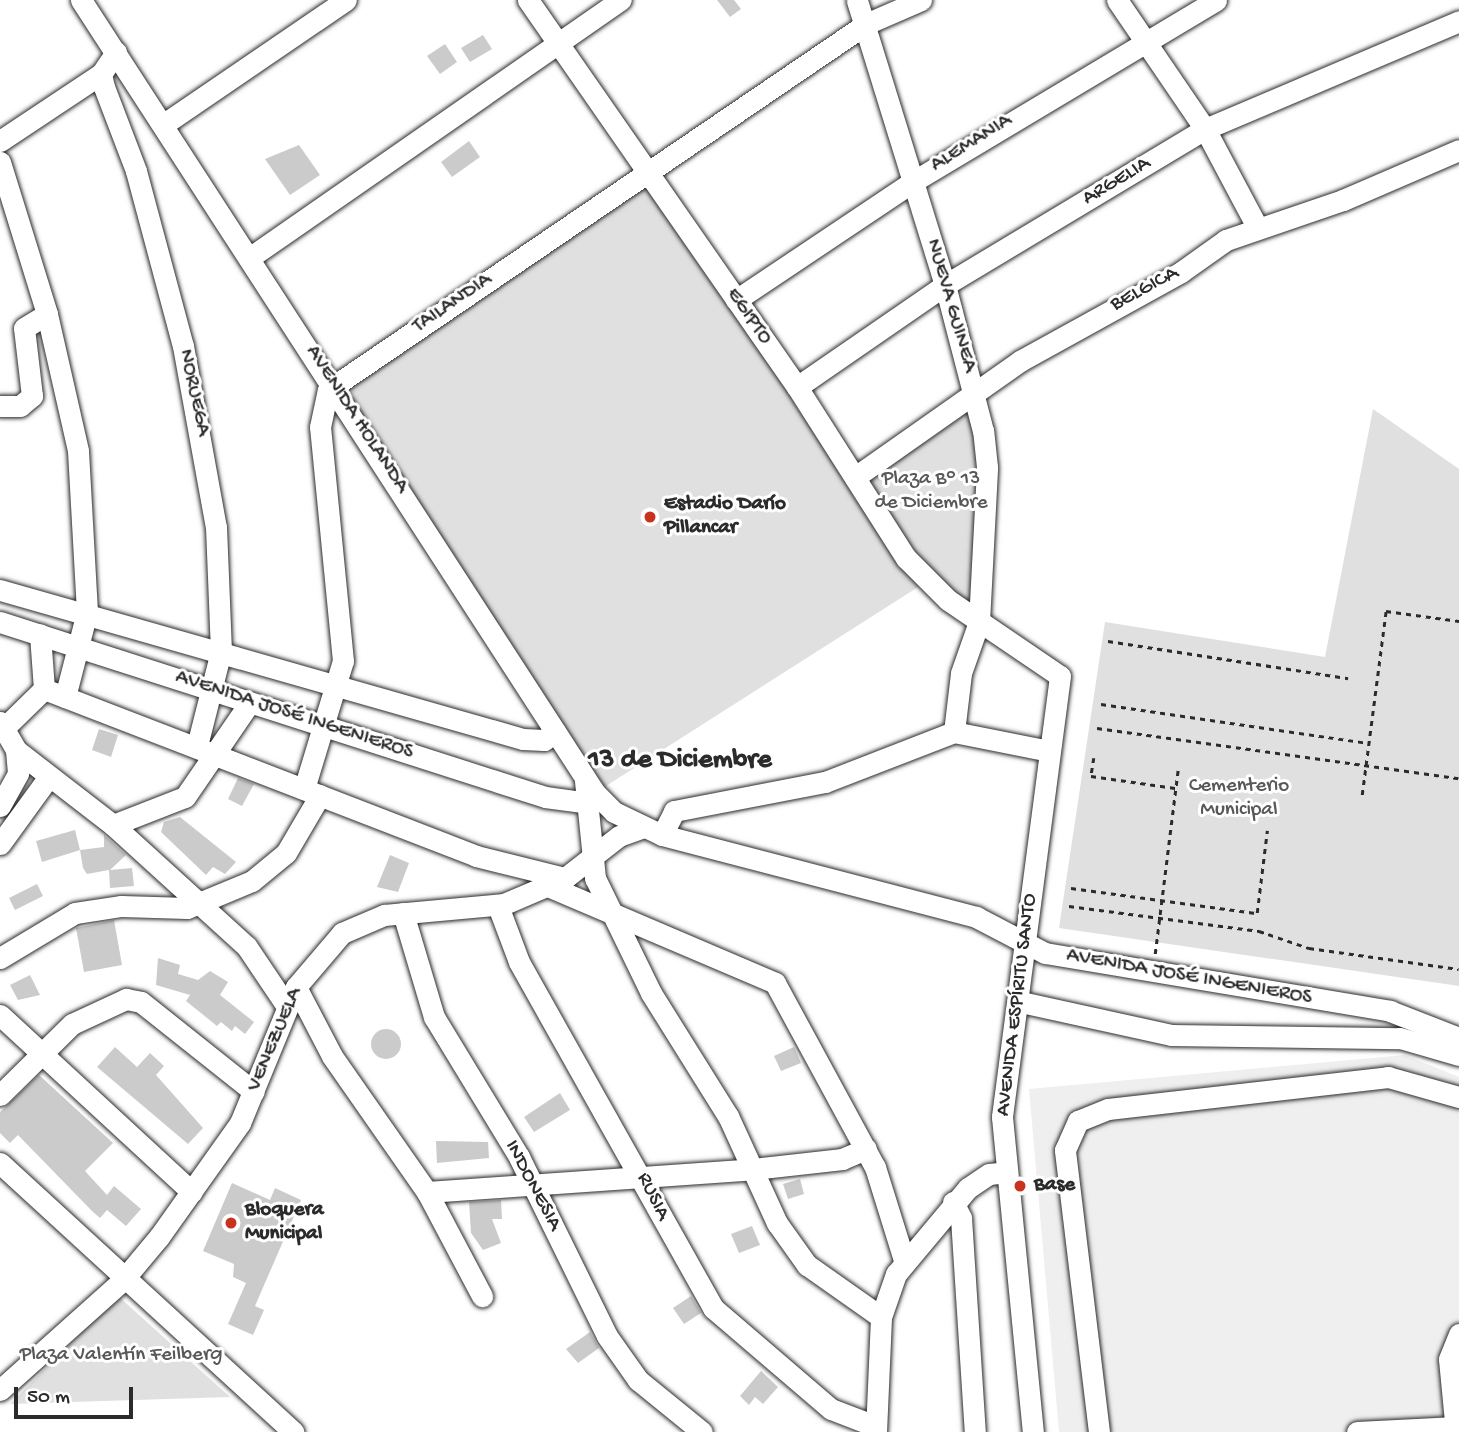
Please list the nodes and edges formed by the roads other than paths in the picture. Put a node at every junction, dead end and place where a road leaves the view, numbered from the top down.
1 (81, 0) edge
2 (346, 0) edge
3 (528, 0) edge
4 (621, 0) edge
5 (857, 0) edge
6 (921, 0) edge
7 (1117, 0) edge
8 (1216, 0) edge
9 (1456, 0) edge
10 (1459, 6) edge
11 (1459, 20) edge
12 (866, 24) junction
13 (1143, 38) junction
14 (558, 43) junction
15 (116, 52) junction
16 (101, 74) junction
17 (164, 124) junction
18 (1205, 130) junction
19 (3, 137) edge
20 (1459, 150) edge
21 (0, 162) edge
22 (647, 172) junction
23 (914, 181) junction
24 (1256, 225) junction
25 (252, 256) junction
26 (945, 285) junction
27 (736, 300) junction
28 (47, 314) junction
29 (334, 385) junction
30 (797, 387) junction
31 (974, 392) junction
32 (0, 406) edge
33 (855, 477) junction
34 (0, 590) edge
35 (86, 615) junction
36 (0, 622) edge
37 (979, 622) junction
38 (40, 634) junction
39 (81, 647) junction
40 (221, 651) junction
41 (340, 683) junction
42 (44, 689) junction
43 (214, 691) junction
44 (65, 697) junction
45 (248, 705) junction
46 (2, 725) edge
47 (327, 726) junction
48 (555, 732) junction
49 (954, 732) junction
50 (197, 746) junction
51 (16, 750) junction
52 (1049, 751) junction
53 (220, 755) junction
54 (584, 776) junction
55 (48, 778) junction
56 (312, 792) junction
57 (589, 803) junction
58 (0, 806) edge
59 (113, 825) junction
60 (640, 828) junction
61 (662, 835) junction
62 (0, 844) edge
63 (591, 858) junction
64 (556, 882) junction
65 (200, 904) junction
66 (498, 906) junction
67 (403, 913) junction
68 (617, 920) junction
69 (1024, 944) junction
70 (0, 958) edge
71 (291, 996) junction
72 (1021, 1002) junction
73 (0, 1015) edge
74 (1459, 1038) edge
75 (40, 1052) junction
76 (1459, 1055) edge
77 (254, 1092) junction
78 (0, 1095) edge
79 (1459, 1097) edge
80 (866, 1149) junction
81 (0, 1163) edge
82 (753, 1169) junction
83 (1007, 1172) junction
84 (645, 1178) junction
85 (535, 1188) junction
86 (192, 1192) junction
87 (428, 1192) junction
88 (953, 1202) junction
89 (904, 1260) junction
90 (123, 1280) junction
91 (482, 1296) dead end
92 (881, 1317) junction
93 (1459, 1334) edge
94 (0, 1390) edge
95 (876, 1429) edge
96 (1456, 1430) edge
97 (294, 1432) edge
98 (702, 1432) edge
99 (975, 1432) edge
100 (1033, 1432) edge
101 (1099, 1432) edge
102 (1357, 1432) edge

1 - 15 street, AVENIDA HOLANDA
2 - 17 street
3 - 14 street, EGIPTO
4 - 14 street
5 - 12 street, NUEVA GUINEA
6 - 12 street, TAILANDIA
7 - 13 street
8 - 13 street, ALEMANIA
9 - 10 street
11 - 18 street, ARGELIA
12 - 22 street, TAILANDIA
12 - 23 street, NUEVA GUINEA
13 - 18 street
13 - 23 street, ALEMANIA
14 - 22 street, EGIPTO
14 - 25 street
15 - 16 street
15 - 17 street, AVENIDA HOLANDA
16 - 19 street
16 - 40 street, NORUEGA
17 - 25 street, AVENIDA HOLANDA
18 - 24 street
18 - 26 street, ARGELIA
20 - 24 street, BELGICA
21 - 28 street
22 - 27 street, EGIPTO
22 - 29 street, TAILANDIA
23 - 26 street, NUEVA GUINEA
23 - 27 street, ALEMANIA
24 - 31 street, BELGICA
25 - 29 street, AVENIDA HOLANDA
26 - 30 street, ARGELIA
26 - 31 street, NUEVA GUINEA
27 - 30 street, EGIPTO
28 - 32 street
28 - 35 street
29 - 41 street
29 - 48 street, AVENIDA HOLANDA
30 - 33 street, EGIPTO
31 - 33 street, BELGICA
31 - 37 street, NUEVA GUINEA
33 - 37 street, EGIPTO
34 - 35 street
35 - 39 street
35 - 40 street
36 - 38 street, AVENIDA JOSÉ INGENIEROS
37 - 49 street, NUEVA GUINEA
37 - 52 street, AVENIDA ESPÍRITU SANTO
38 - 39 street, AVENIDA JOSÉ INGENIEROS
38 - 42 street
39 - 43 street, AVENIDA JOSÉ INGENIEROS
39 - 44 street
40 - 41 street
40 - 43 street, NORUEGA
41 - 47 street
41 - 48 street
42 - 44 street
42 - 46 street
43 - 45 street, AVENIDA JOSÉ INGENIEROS
43 - 50 street, NORUEGA
44 - 50 street
45 - 47 street, AVENIDA JOSÉ INGENIEROS
45 - 53 street
46 - 51 street
47 - 56 street
47 - 57 street, AVENIDA JOSÉ INGENIEROS
48 - 54 street, AVENIDA HOLANDA
49 - 52 street
49 - 61 street
50 - 53 street
51 - 55 street
51 - 58 street
52 - 69 street, AVENIDA ESPÍRITU SANTO
53 - 56 street
53 - 59 street
54 - 57 street
54 - 60 street, AVENIDA HOLANDA
55 - 59 street
55 - 62 street
56 - 64 street
56 - 65 street
57 - 63 street
59 - 65 street
60 - 61 street, AVENIDA JOSÉ INGENIEROS
60 - 63 street, VENEZUELA
61 - 69 street, AVENIDA JOSÉ INGENIEROS
63 - 64 street, VENEZUELA
63 - 68 street
64 - 66 street, VENEZUELA
64 - 68 street
65 - 70 street
65 - 71 street
66 - 67 street, VENEZUELA
66 - 84 street, RUSIA
67 - 71 street, VENEZUELA
67 - 85 street, INDONESIA
68 - 80 street
68 - 82 street
69 - 72 street, AVENIDA ESPÍRITU SANTO
69 - 74 street, AVENIDA JOSÉ INGENIEROS
71 - 77 street, VENEZUELA
71 - 87 street
72 - 76 street
72 - 83 street, AVENIDA ESPÍRITU SANTO
73 - 75 street
75 - 77 street
75 - 78 street
75 - 86 street
77 - 86 street, VENEZUELA
79 - 101 street
80 - 82 street
80 - 89 street
81 - 90 street
82 - 84 street
82 - 92 street
83 - 88 street
83 - 100 street, AVENIDA ESPÍRITU SANTO
84 - 85 street
84 - 95 street, RUSIA
85 - 87 street
85 - 98 street, INDONESIA
86 - 90 street, VENEZUELA
87 - 91 street
88 - 89 street
88 - 99 street
89 - 92 street
90 - 94 street, VENEZUELA
90 - 97 street
92 - 95 street
93 - 96 street
96 - 102 street

